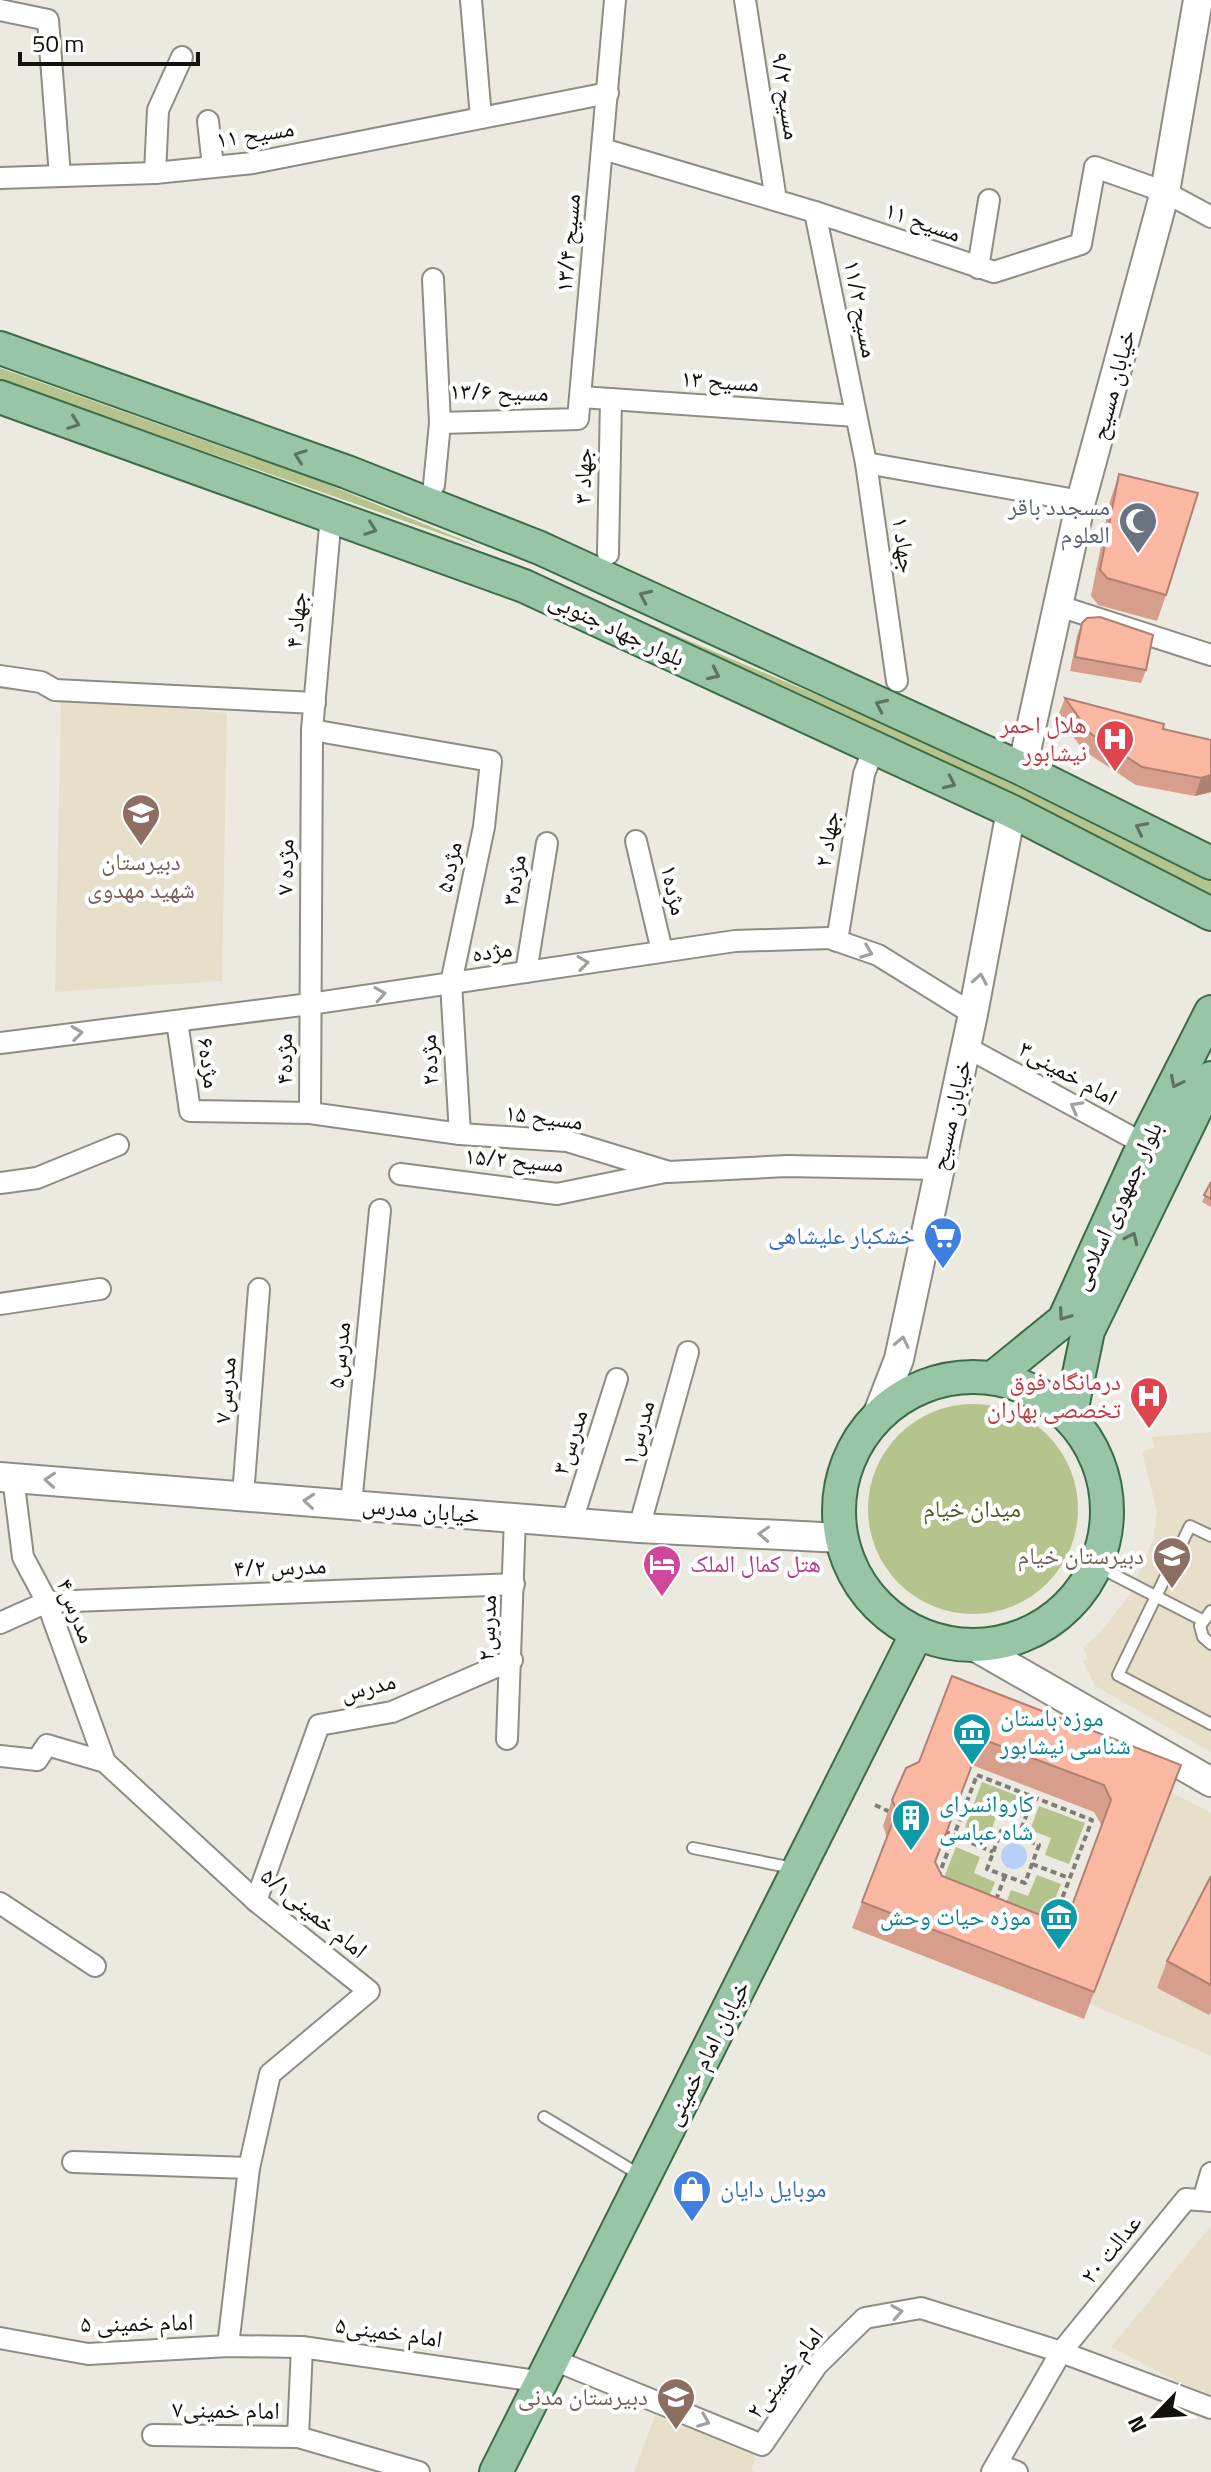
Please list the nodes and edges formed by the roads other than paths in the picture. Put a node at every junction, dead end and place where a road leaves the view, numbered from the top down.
1 (471, 0) edge
2 (615, 0) edge
3 (745, 0) edge
4 (1198, 0) edge
5 (0, 10) edge
6 (182, 57) dead end
7 (608, 93) junction
8 (481, 118) junction
9 (208, 121) dead end
10 (603, 149) junction
11 (213, 167) junction
12 (155, 173) junction
13 (60, 176) junction
14 (0, 178) edge
15 (1165, 192) junction
16 (776, 200) junction
17 (989, 200) dead end
18 (815, 212) junction
19 (1211, 217) edge
20 (978, 268) junction
21 (433, 279) dead end
22 (0, 348) edge
23 (0, 397) edge
24 (581, 397) junction
25 (611, 399) junction
26 (856, 416) junction
27 (440, 423) junction
28 (866, 463) junction
29 (434, 485) dead end
30 (1081, 501) junction
31 (331, 515) junction
32 (540, 548) junction
33 (608, 554) dead end
34 (524, 586) junction
35 (1059, 606) junction
36 (1211, 655) edge
37 (0, 676) edge
38 (897, 681) dead end
39 (315, 703) junction
40 (312, 730) junction
41 (874, 748) junction
42 (1022, 769) junction
43 (1011, 811) junction
44 (636, 841) dead end
45 (547, 843) dead end
46 (1211, 863) edge
47 (1207, 910) edge
48 (837, 941) junction
49 (662, 951) junction
50 (526, 972) junction
51 (451, 983) junction
52 (310, 1004) junction
53 (1211, 1012) edge
54 (973, 1014) junction
55 (177, 1021) junction
56 (0, 1043) edge
57 (966, 1047) junction
58 (1211, 1078) edge
59 (190, 1111) joint
60 (310, 1113) junction
61 (460, 1134) junction
62 (1144, 1144) junction
63 (118, 1145) dead end
64 (939, 1169) junction
65 (669, 1172) junction
66 (400, 1174) dead end
67 (0, 1183) edge
68 (380, 1210) dead end
69 (100, 1289) dead end
70 (259, 1289) dead end
71 (0, 1304) edge
72 (688, 1352) dead end
73 (994, 1377) junction
74 (617, 1379) dead end
75 (877, 1416) junction
76 (1070, 1417) junction
77 (7, 1477) edge
78 (243, 1495) junction
79 (351, 1504) junction
80 (515, 1518) junction
81 (572, 1521) junction
82 (639, 1528) junction
83 (1211, 1536) edge
84 (842, 1538) junction
85 (1095, 1565) junction
86 (514, 1584) junction
87 (1158, 1598) junction
88 (47, 1602) junction
89 (1211, 1611) edge
90 (1202, 1620) junction
91 (0, 1623) edge
92 (917, 1633) junction
93 (1211, 1644) edge
94 (974, 1646) junction
95 (512, 1660) junction
96 (1211, 1724) edge
97 (507, 1739) dead end
98 (0, 1756) edge
99 (105, 1762) junction
100 (1211, 1782) edge
101 (693, 1848) dead end
102 (799, 1869) junction
103 (256, 1901) junction
104 (0, 1903) edge
105 (95, 1966) dead end
106 (544, 2117) dead end
107 (73, 2162) dead end
108 (249, 2168) junction
109 (1211, 2173) edge
110 (645, 2178) junction
111 (1207, 2201) edge
112 (0, 2338) edge
113 (228, 2346) junction
114 (302, 2347) junction
115 (1061, 2352) junction
116 (548, 2371) junction
117 (1211, 2408) edge
118 (153, 2435) dead end
119 (298, 2437) junction
120 (994, 2468) edge
121 (419, 2472) edge
122 (496, 2472) edge
123 (1017, 2472) edge

1 - 8 street
2 - 7 street, مسیح ۱۳/۴
3 - 16 street, مسیح ۹/۲
4 - 15 street, خیابان مسیح
5 - 13 street
6 - 12 street
7 - 8 street, مسیح ۱۱
7 - 10 street, مسیح ۱۳/۴
8 - 11 street, مسیح ۱۱
9 - 11 street
10 - 16 street, مسیح ۱۱
10 - 24 street, مسیح ۱۳/۴
11 - 12 street, مسیح ۱۱
12 - 13 street, مسیح ۱۱
13 - 14 street, مسیح ۱۱
15 - 19 street
15 - 20 street, مسیح ۱۱
15 - 30 street, خیابان مسیح
16 - 18 street, مسیح ۱۱
17 - 20 street
18 - 20 street, مسیح ۱۱
18 - 26 street, مسیح ۱۱/۲
21 - 27 street, مسیح ۱۳/۶
32 -> 22 main road, بلوار جهاد جنوبی
23 -> 31 main road, بلوار جهاد جنوبی
24 - 25 street, مسیح ۱۳
24 - 27 street, مسیح ۱۳/۶
25 - 26 street, مسیح ۱۳
25 - 33 street, جهاد ۳
26 - 28 street, جهاد ۱
27 - 29 street
28 - 30 street
28 - 38 street, جهاد ۱
30 - 35 street, خیابان مسیح
31 -> 34 main road, بلوار جهاد جنوبی
31 - 39 street, جهاد ۴
32 - 34 main road
42 -> 32 main road, بلوار جهاد جنوبی
34 -> 41 main road, بلوار جهاد جنوبی
35 - 36 street
35 - 42 street, خیابان مسیح
37 - 39 street
39 - 40 street, جهاد ۴
40 - 51 street, مژده۵
40 - 52 street, مژده ۷
41 -> 43 main road, بلوار جهاد جنوبی
41 - 48 street, جهاد ۲
46 -> 42 main road, بلوار جهاد جنوبی
43 - 47 main road, بلوار جهاد جنوبی
54 -> 43 street, خیابان مسیح
44 - 49 street, مژده۱
45 - 50 street, مژده۳
48 - 49 street, مژده
48 -> 54 street, مژده
50 -> 49 street, مژده
50 - 51 street, مژده
52 -> 51 street, مژده
51 - 61 street, مژده۲
52 - 55 street, مژده
52 - 60 street, مژده۴
53 -> 62 main road, بلوار جمهوری اسلامی
54 - 57 street, خیابان مسیح
56 -> 55 street, مژده
55 - 59 street, مژده۶
62 -> 57 street, امام خمینی۳
57 - 64 street, خیابان مسیح
76 -> 58 main road, بلوار جمهوری اسلامی
59 - 60 street, مسیح ۱۵
60 - 61 street, مسیح ۱۵
61 - 65 street, مسیح ۱۵
62 -> 73 main road, بلوار جمهوری اسلامی
63 - 67 street
64 - 65 street, مسیح ۱۵
75 -> 64 street, خیابان مسیح
65 - 66 street, مسیح ۱۵/۲
68 - 79 street, مدرس۵
69 - 71 street
70 - 78 street, مدرس۷
72 - 82 street, مدرس۱
73 - 75 main road
73 - 76 main road
74 - 81 street, مدرس۳
75 - 84 main road
76 - 85 main road
78 -> 77 street, خیابان مدرس
77 - 88 street, مدرس۴
79 -> 78 street, خیابان مدرس
79 - 80 street, خیابان مدرس
80 - 81 street, خیابان مدرس
80 - 86 street, مدرس۲
81 - 82 street, خیابان مدرس
84 -> 82 street, خیابان مدرس
83 - 87 lane
84 - 92 main road
85 - 87 lane
85 - 94 main road
86 - 88 street, مدرس ۴/۲
86 - 95 street, مدرس۲
87 - 90 lane
87 - 96 lane
88 - 91 street
88 - 99 street, مدرس۴
89 - 90 lane
90 - 93 lane
92 - 94 main road
92 - 102 main road, خیابان امام خمینی
94 - 100 street
95 - 97 street, مدرس۲
95 - 103 street, مدرس
98 - 99 street
99 - 103 street, امام خمینی۵/۱
101 - 102 lane
102 - 110 main road, خیابان امام خمینی
103 - 108 street, امام خمینی۵/۱
104 - 105 street
106 - 110 lane
107 - 108 street
108 - 113 street, امام خمینی۵/۱
109 - 111 street
110 - 116 main road, خیابان امام خمینی
111 - 115 street, عدالت ۲۰
112 - 113 street, امام خمینی ۵
113 - 114 street, امام خمینی۵
114 - 116 street, امام خمینی۵
114 - 119 street, امام خمینی۷
116 -> 115 street, امام خمینی۲
115 - 117 street
115 - 120 street
116 - 122 main road, خیابان امام خمینی
118 - 119 street, امام خمینی۷
119 - 121 street, امام خمینی۷
120 - 123 street

